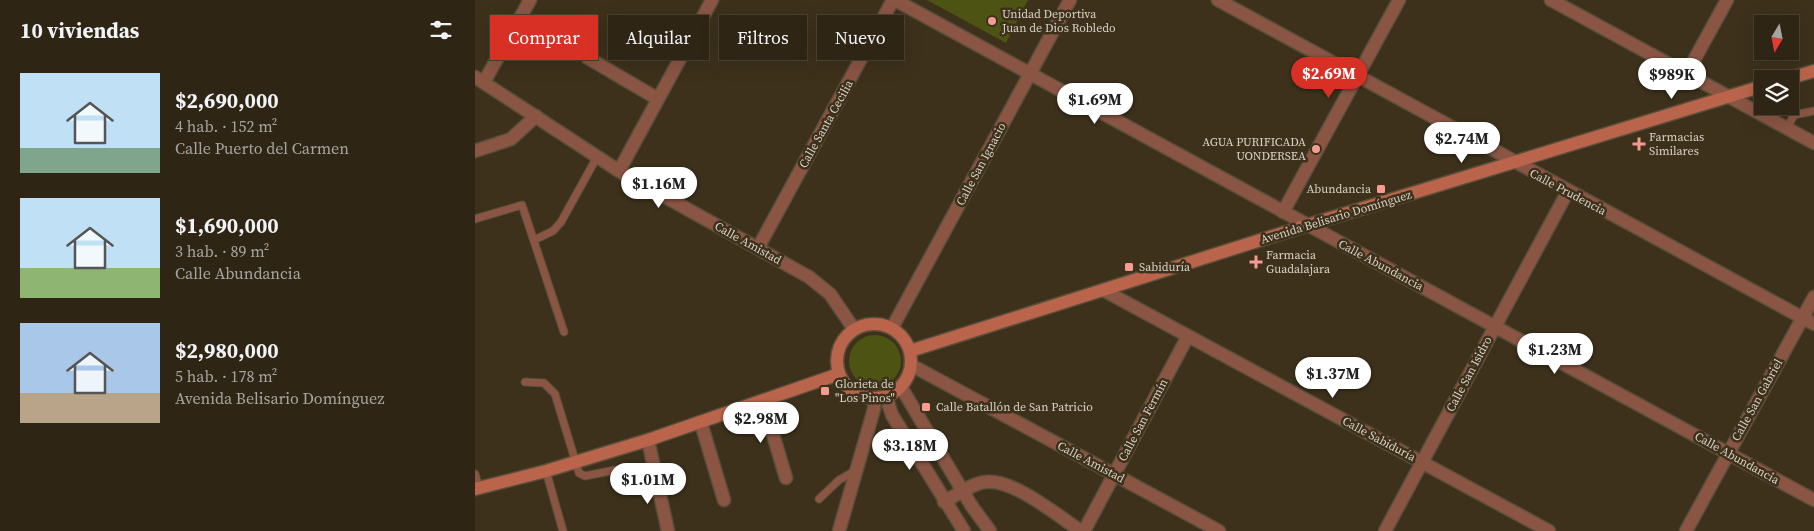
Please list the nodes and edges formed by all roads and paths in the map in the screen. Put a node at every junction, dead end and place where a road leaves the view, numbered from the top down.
1 (530, 0) edge
2 (712, 0) edge
3 (894, 0) edge
4 (1070, 0) edge
5 (1218, 0) edge
6 (1399, 0) edge
7 (1727, 0) edge
8 (1559, 2) edge
9 (591, 60) edge
10 (1814, 71) edge
11 (1687, 73) junction
12 (1030, 74) junction
13 (1357, 75) junction
14 (1799, 75) edge
15 (480, 80) edge
16 (1754, 89) edge
17 (1729, 97) junction
18 (658, 99) junction
19 (1814, 111) edge
20 (1799, 114) edge
21 (1794, 115) edge
22 (536, 116) junction
23 (1787, 128) junction
24 (1814, 143) edge
25 (475, 151) edge
26 (597, 156) junction
27 (1514, 162) junction
28 (619, 171) junction
29 (1567, 191) junction
30 (1283, 212) junction
31 (475, 219) edge
32 (1309, 226) junction
33 (534, 240) junction
34 (758, 248) junction
35 (1103, 290) junction
36 (1814, 297) edge
37 (1802, 318) junction
38 (1814, 324) edge
39 (1495, 326) junction
40 (892, 328) junction
41 (855, 329) junction
42 (564, 332) dead end
43 (1188, 336) junction
44 (910, 351) junction
45 (911, 365) junction
46 (839, 374) junction
47 (525, 382) dead end
48 (901, 386) junction
49 (880, 397) junction
50 (763, 401) junction
51 (701, 423) junction
52 (644, 441) junction
53 (1728, 452) junction
54 (576, 460) junction
55 (1422, 462) junction
56 (615, 470) dead end
57 (546, 471) junction
58 (856, 471) junction
59 (475, 474) edge
60 (1114, 474) junction
61 (786, 478) dead end
62 (477, 488) edge
63 (963, 492) junction
64 (819, 499) dead end
65 (724, 500) dead end
66 (1814, 500) edge
67 (944, 502) junction
68 (563, 531) edge
69 (668, 531) edge
70 (839, 531) edge
71 (964, 531) edge
72 (990, 531) edge
73 (1082, 531) edge
74 (1219, 531) edge
75 (1385, 531) edge
76 (1549, 531) edge
77 (1686, 531) edge

1 - 15 street
2 - 18 street
3 - 12 street, Calle Abundancia
3 - 34 street, Calle Santa Cecilia
4 - 12 street, Calle San Ignacio
5 - 13 street, Calle Prudencia
6 - 13 street
7 - 11 street
8 - 11 street
9 - 18 street
10 - 14 main road
11 - 17 street
12 - 30 street, Calle Abundancia
12 - 40 street, Calle San Ignacio
13 - 27 street, Calle Prudencia
13 - 30 street
15 - 22 street, Calle Amistad
16 - 17 main road, Avenida Belisario Domínguez
17 - 23 street
17 - 27 main road, Avenida Belisario Domínguez
18 - 28 street
19 - 20 lane
21 - 23 lane
22 - 25 street
22 - 26 street, Calle Amistad
23 - 24 street
26 - 28 street, Calle Amistad
26 - 33 lane
27 - 29 street, Calle Prudencia
27 - 32 main road, Avenida Belisario Domínguez
28 - 34 street, Calle Amistad
29 - 37 street, Calle Prudencia
29 - 39 street, Calle San Isidro
30 - 32 street, Calle Abundancia
31 - 33 lane
32 - 35 main road, Avenida Belisario Domínguez
32 - 39 street, Calle Abundancia
33 - 42 lane
34 - 41 street, Calle Amistad
35 - 43 street, Calle Sabiduría
35 - 44 main road, Avenida Belisario Domínguez
36 - 37 street, Calle San Gabriel
37 - 38 street, Calle Prudencia
37 - 53 street, Calle San Gabriel
39 - 53 street, Calle Abundancia
39 - 55 street, Calle San Isidro
40 - 41 main road
40 - 44 main road
41 - 46 main road
43 - 55 street, Calle Sabiduría
43 - 60 street, Calle San Fermín
44 - 45 main road
45 - 48 main road
45 - 60 street, Calle Amistad
46 - 49 main road
46 - 50 main road
47 - 54 lane
48 - 49 main road
48 - 63 street
49 - 58 street
49 - 67 street
50 - 51 main road
50 - 61 street
51 - 52 main road
51 - 65 street
52 - 54 main road
52 - 69 street
53 - 66 street, Calle Abundancia
53 - 77 street, Calle San Gabriel
54 - 56 lane
54 - 57 main road
55 - 75 street, Calle San Isidro
55 - 76 street, Calle Sabiduría
57 - 62 main road
57 - 68 lane
58 - 64 lane
58 - 70 street
59 - 62 lane
60 - 73 street, Calle San Fermín
60 - 74 street, Calle Amistad
63 - 67 street
63 - 72 street
63 - 73 street
67 - 71 street

